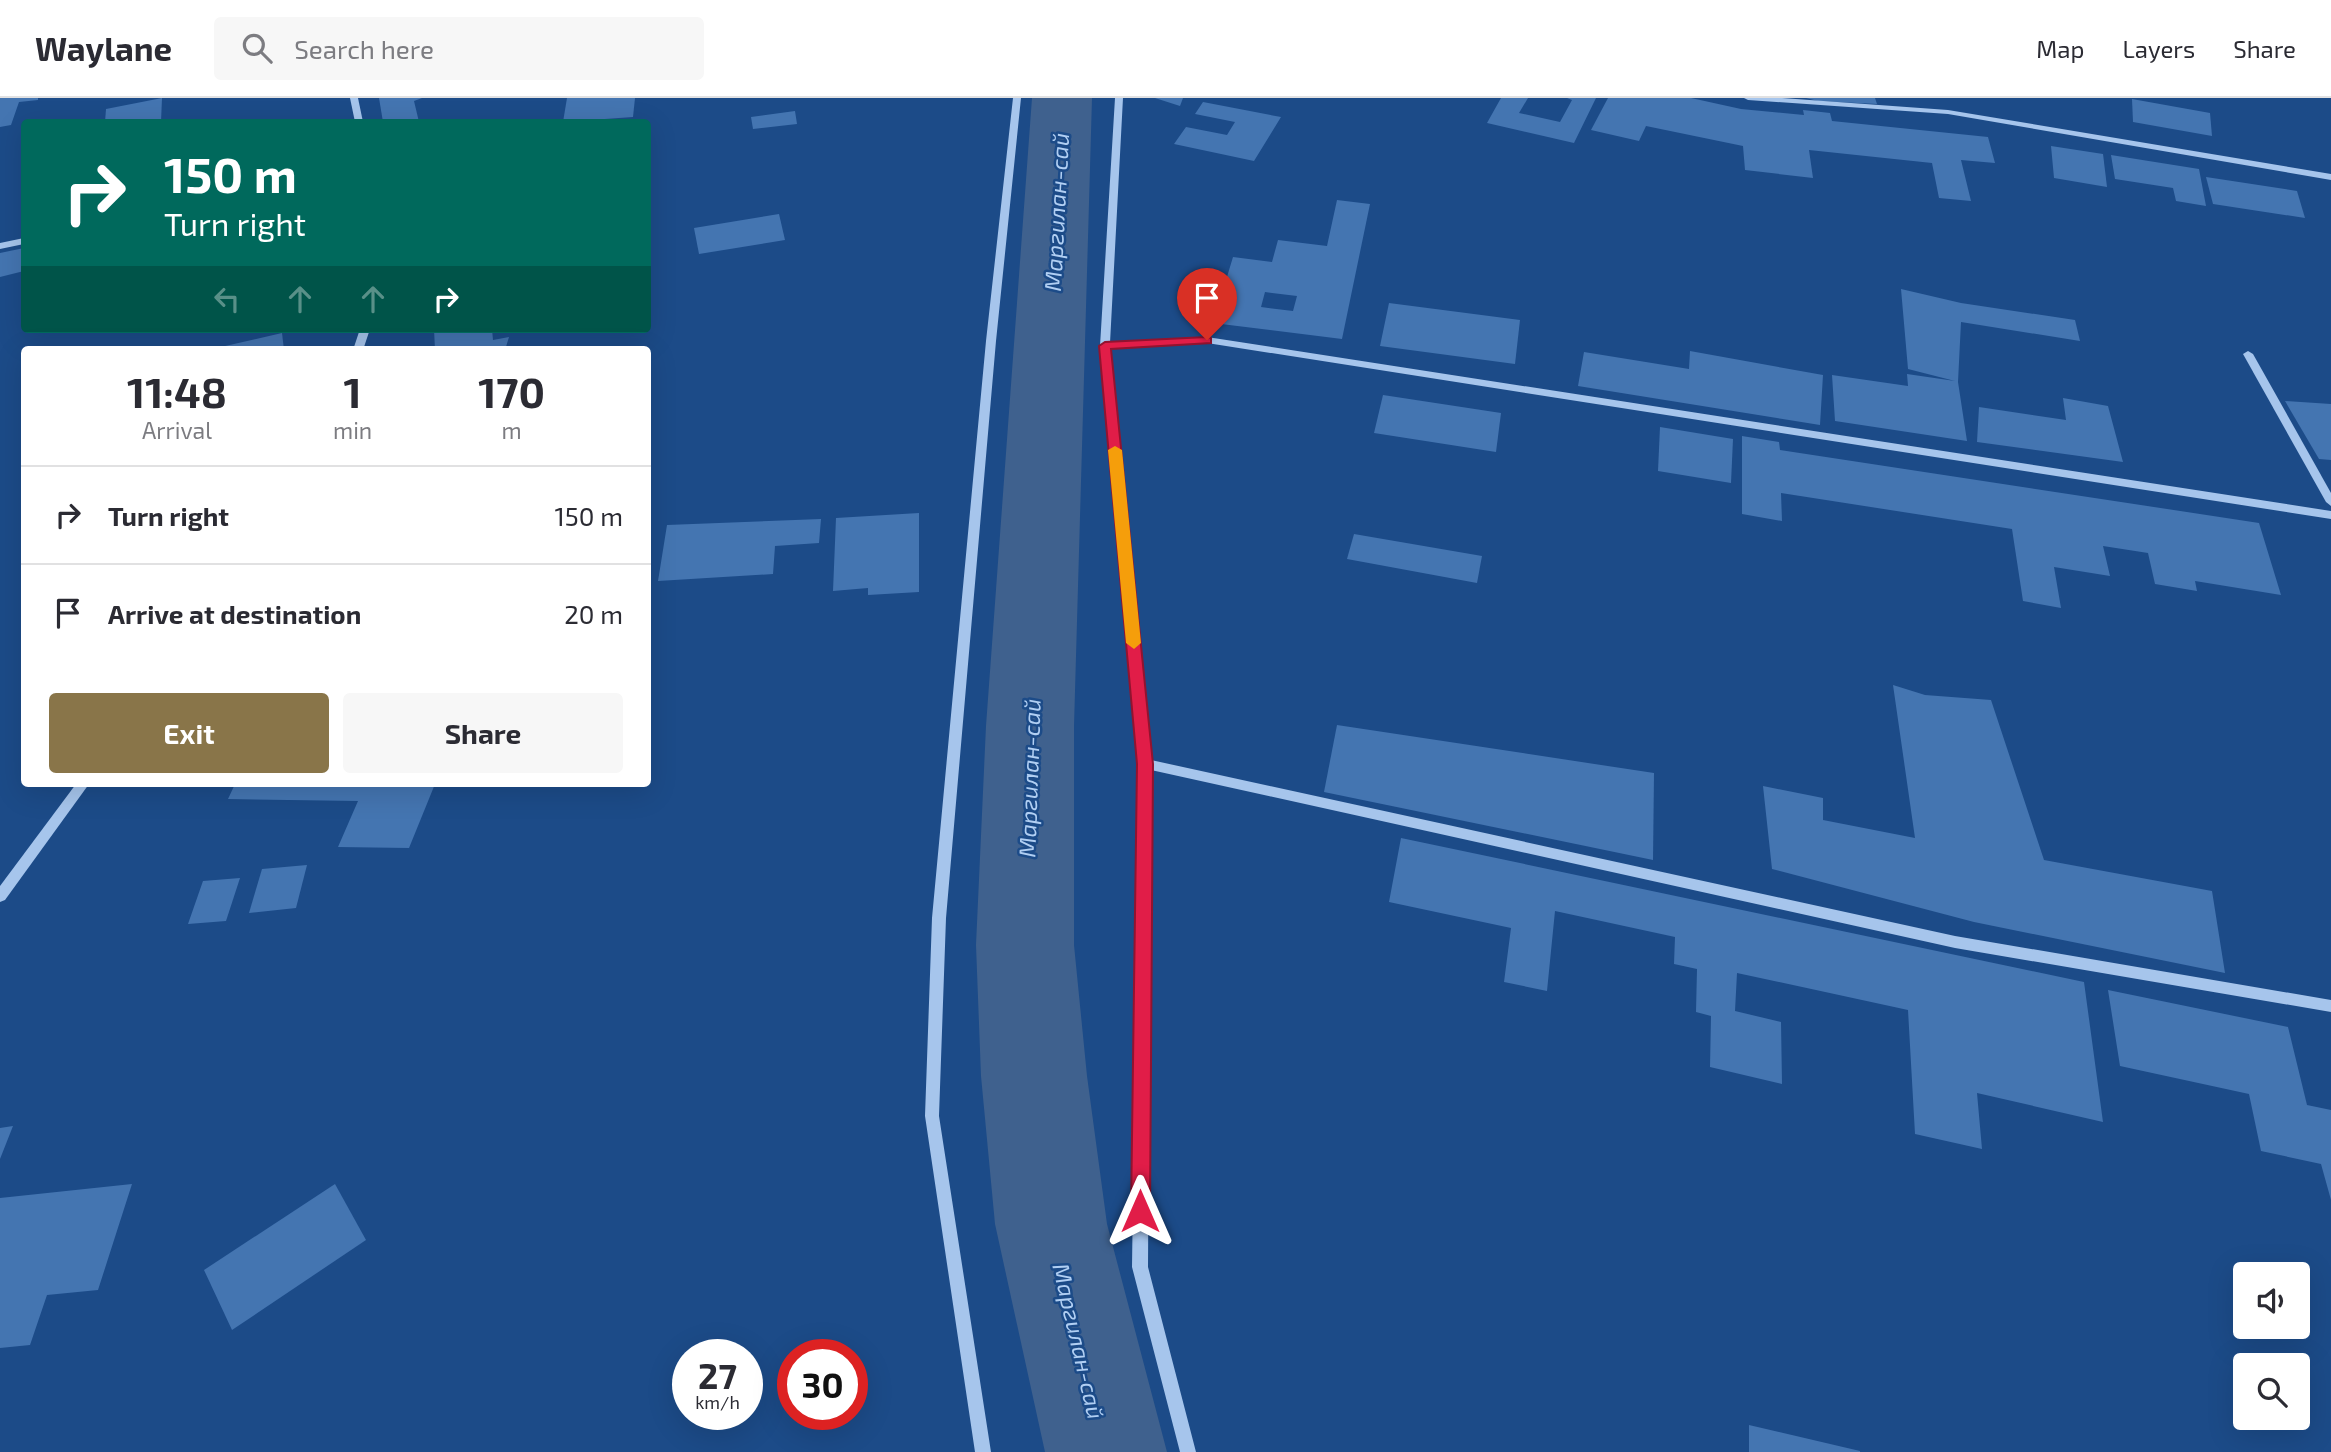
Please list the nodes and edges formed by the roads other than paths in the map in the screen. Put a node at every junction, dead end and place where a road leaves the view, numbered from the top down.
1 (354, 98) edge
2 (1017, 98) edge
3 (1119, 98) edge
4 (1748, 98) edge
5 (1939, 98) edge
6 (1948, 112) junction
7 (358, 119) edge
8 (2331, 177) edge
9 (21, 242) edge
10 (0, 246) edge
11 (1105, 346) junction
12 (2248, 354) dead end
13 (2331, 502) edge
14 (2331, 515) edge
15 (1145, 764) junction
16 (81, 787) edge
17 (0, 895) edge
18 (2331, 1006) edge
19 (983, 1452) edge
20 (1188, 1452) edge

1 - 7 street
2 - 19 street
3 - 11 street
4 - 6 street
5 - 6 street
6 - 8 street
9 - 10 street
11 - 14 street
11 - 15 street
12 - 13 street
15 - 18 street
15 - 20 street
16 - 17 street

